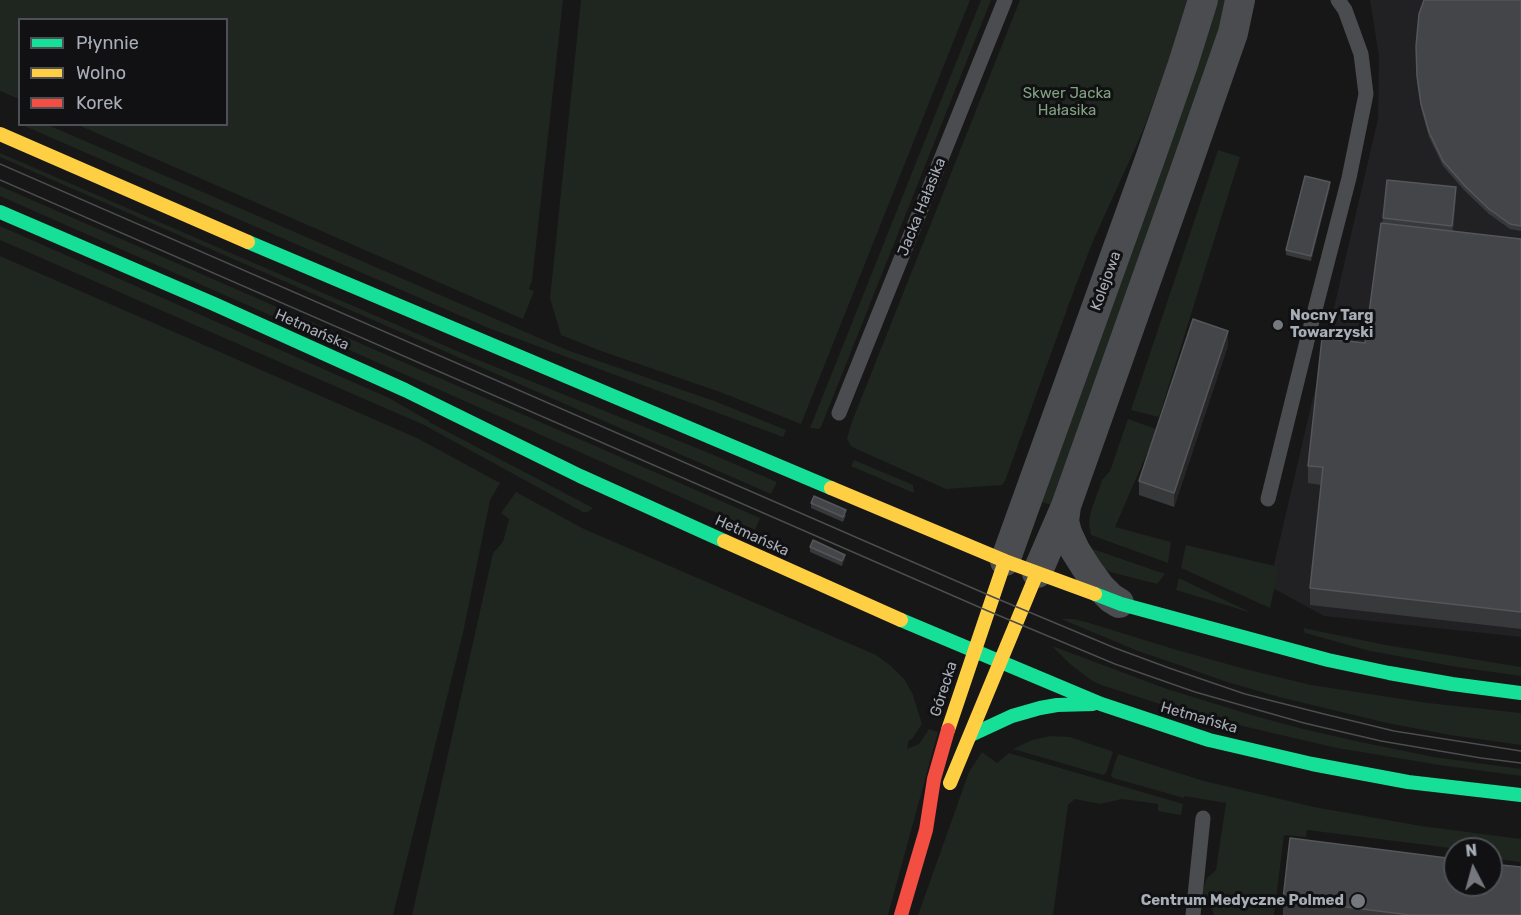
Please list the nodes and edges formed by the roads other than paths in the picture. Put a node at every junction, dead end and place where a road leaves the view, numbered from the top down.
1 (1005, 0) edge
2 (1203, 0) edge
3 (1239, 0) edge
4 (1338, 0) edge
5 (0, 134) edge
6 (0, 212) edge
7 (839, 413) dead end
8 (1268, 499) dead end
9 (1066, 506) junction
10 (1005, 561) junction
11 (1037, 573) junction
12 (1121, 604) junction
13 (974, 650) junction
14 (1000, 661) junction
15 (1521, 693) edge
16 (1101, 704) junction
17 (971, 735) junction
18 (1521, 795) edge
19 (1203, 818) dead end
20 (926, 830) junction
21 (902, 915) edge
22 (1193, 915) edge

1 - 7 lane, Jacka Hałasika
2 - 10 street, Kolejowa
3 - 9 street
4 - 8 lane
5 - 10 main road
6 - 13 main road, Hetmańska
9 - 11 street
9 - 12 street
10 - 11 main road
10 - 13 main road, Górecka
11 - 12 main road
11 - 14 main road, Górecka
12 - 15 main road
13 - 14 main road, Hetmańska
13 - 20 main road, Górecka
14 - 16 main road, Hetmańska
14 - 17 main road, Górecka
16 - 17 main road
16 - 18 main road, Hetmańska
17 - 20 main road, Górecka
19 - 22 lane
20 - 21 main road, Górecka

